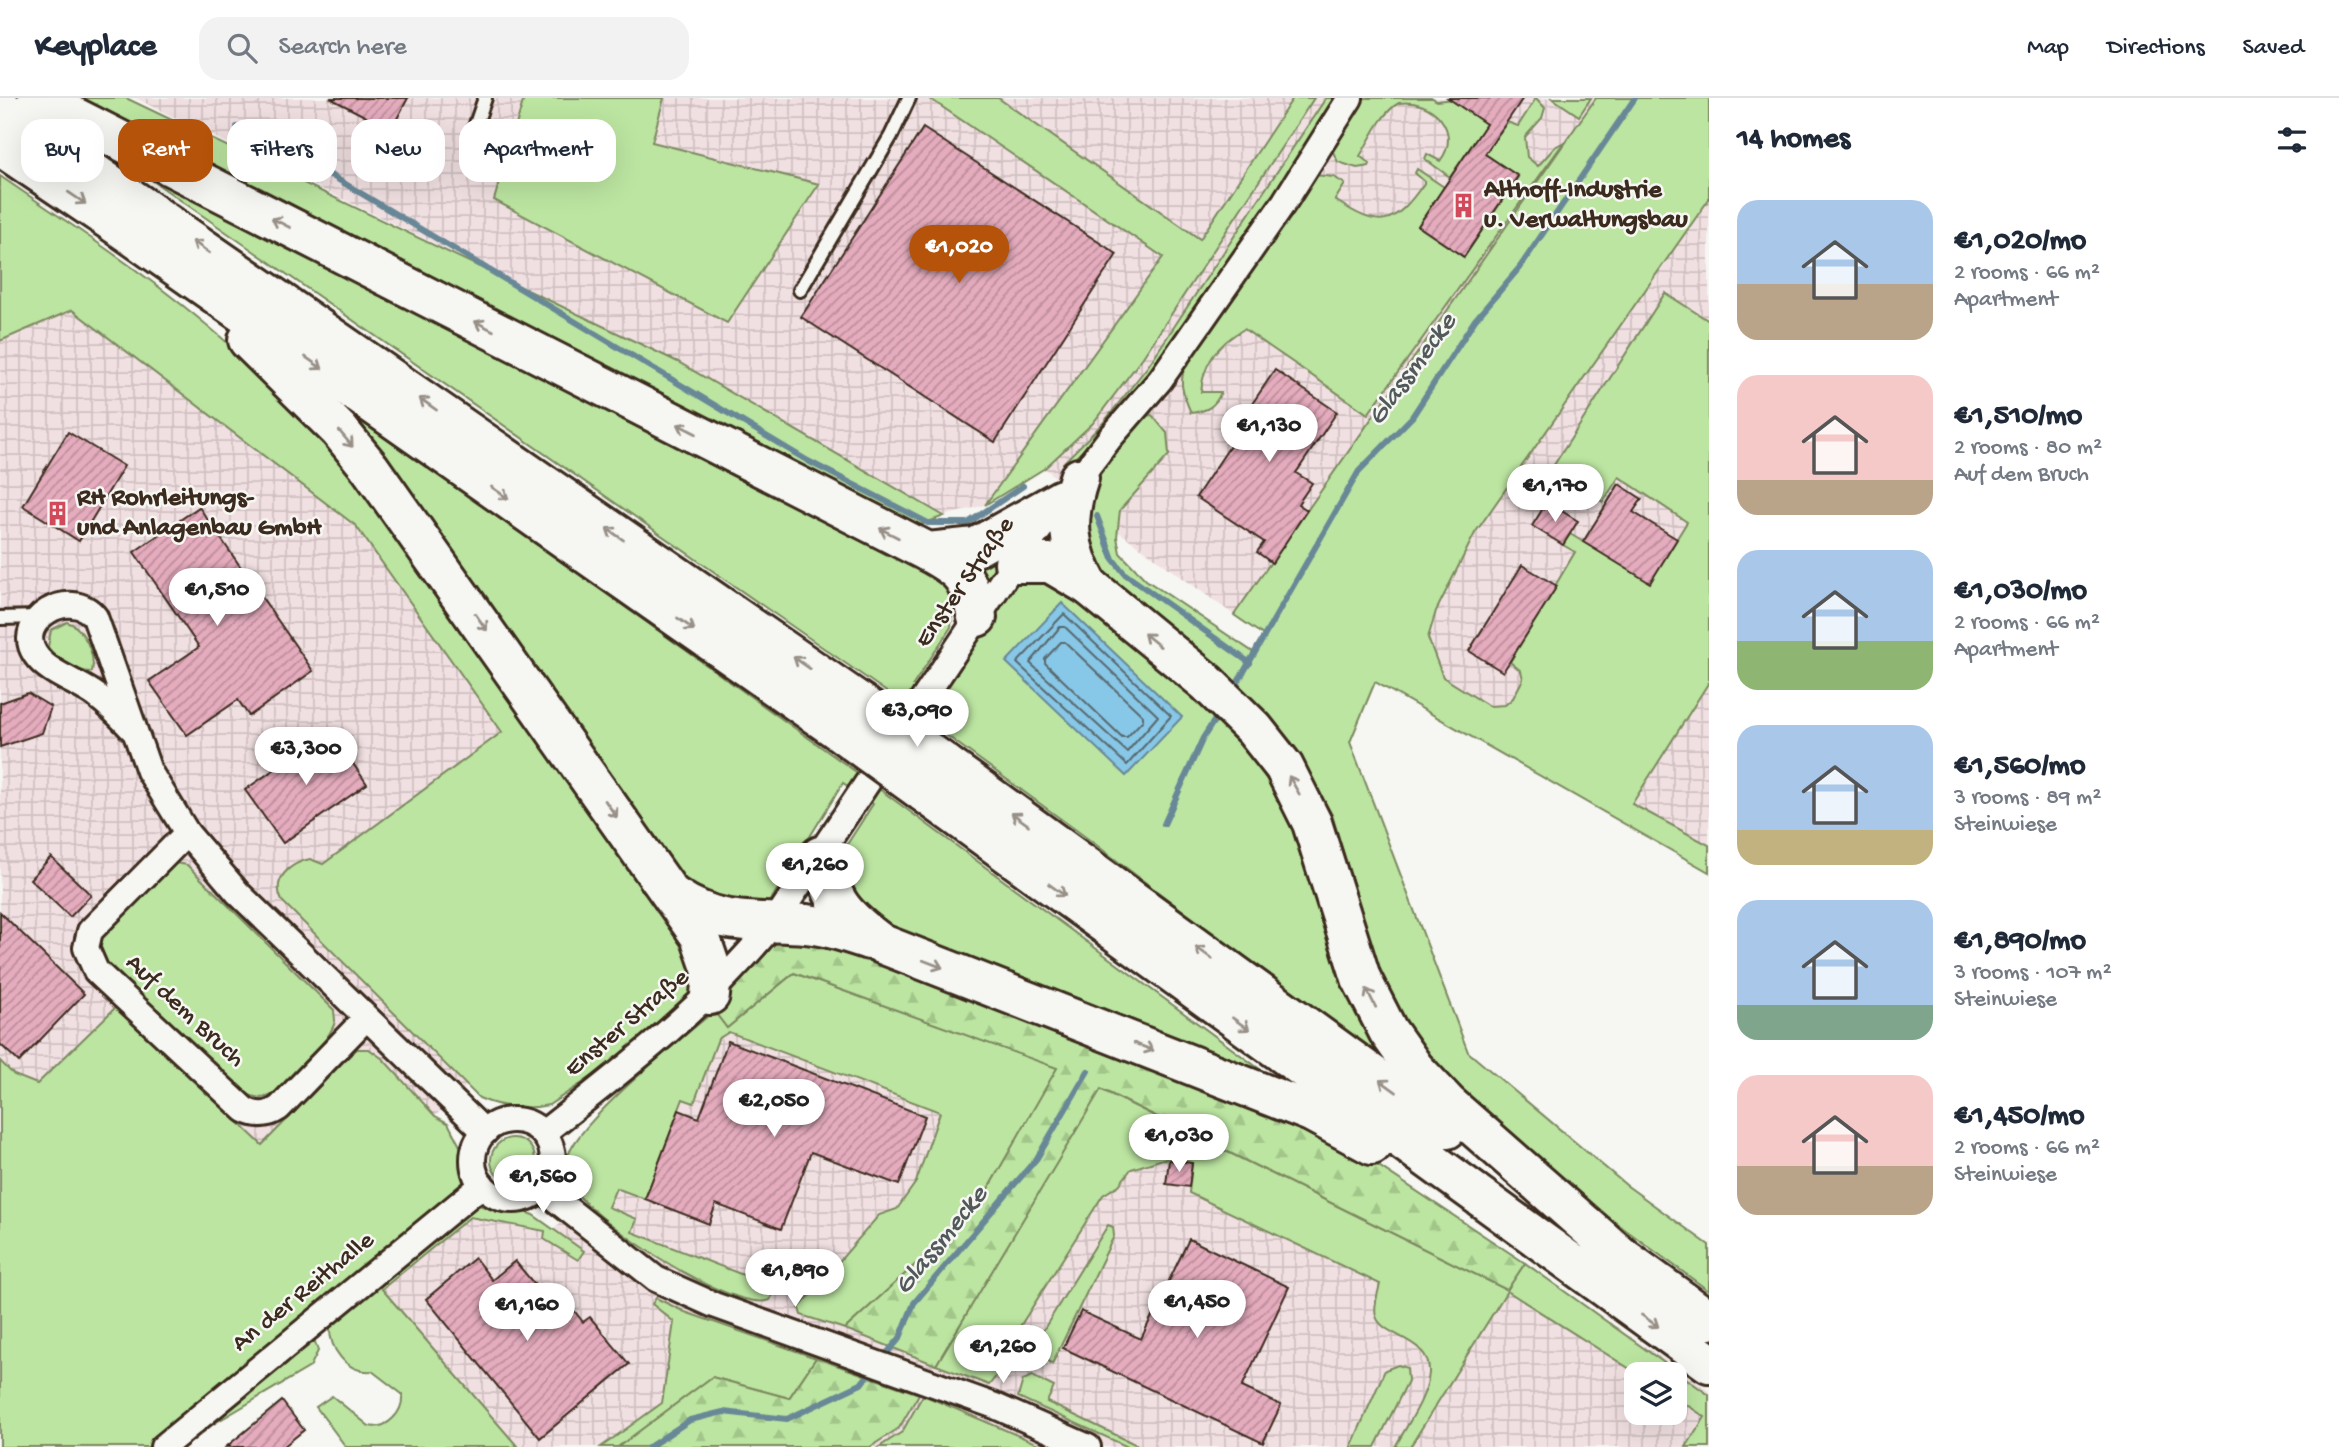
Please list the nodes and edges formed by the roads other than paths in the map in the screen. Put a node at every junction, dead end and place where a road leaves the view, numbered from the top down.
1 (37, 98) edge
2 (485, 98) edge
3 (909, 98) edge
4 (1350, 98) edge
5 (0, 108) edge
6 (478, 119) edge
7 (0, 146) edge
8 (117, 225) junction
9 (800, 290) dead end
10 (1070, 489) junction
11 (928, 552) junction
12 (1014, 563) junction
13 (1089, 586) junction
14 (40, 617) junction
15 (977, 617) junction
16 (0, 618) edge
17 (849, 716) junction
18 (133, 730) junction
19 (187, 833) junction
20 (820, 856) junction
21 (670, 894) junction
22 (773, 924) junction
23 (881, 944) junction
24 (710, 995) junction
25 (366, 1017) junction
26 (485, 1132) junction
27 (543, 1133) junction
28 (482, 1185) junction
29 (541, 1188) junction
30 (1608, 1269) junction
31 (1709, 1320) edge
32 (1709, 1363) edge
33 (163, 1447) edge
34 (1088, 1447) edge

11 -> 1 highway
2 - 6 lane
3 - 9 lane
4 - 10 street, Enster Straße
17 -> 5 highway
7 -> 8 highway
8 -> 17 highway
8 -> 21 highway
10 - 11 highway
10 - 12 street, Enster Straße
10 - 13 highway
11 - 15 highway
12 - 13 highway
12 - 15 street, Enster Straße
30 -> 13 highway
14 - 16 lane
14 - 18 street
14 - 18 street
15 - 20 street, Enster Straße
17 - 30 highway, bridge
18 - 19 street
19 - 25 street
19 - 25 street, Auf dem Bruch
20 - 22 street, Enster Straße
20 - 23 highway
21 - 22 highway
21 - 24 highway
22 - 23 highway
22 - 24 street, Enster Straße
23 -> 30 highway
24 - 27 street, Enster Straße
25 - 26 street
26 - 27 street
26 - 28 street
27 - 29 street
28 - 29 street
28 - 33 street, An der Reithalle
29 - 34 street
30 - 31 highway
30 -> 32 highway

